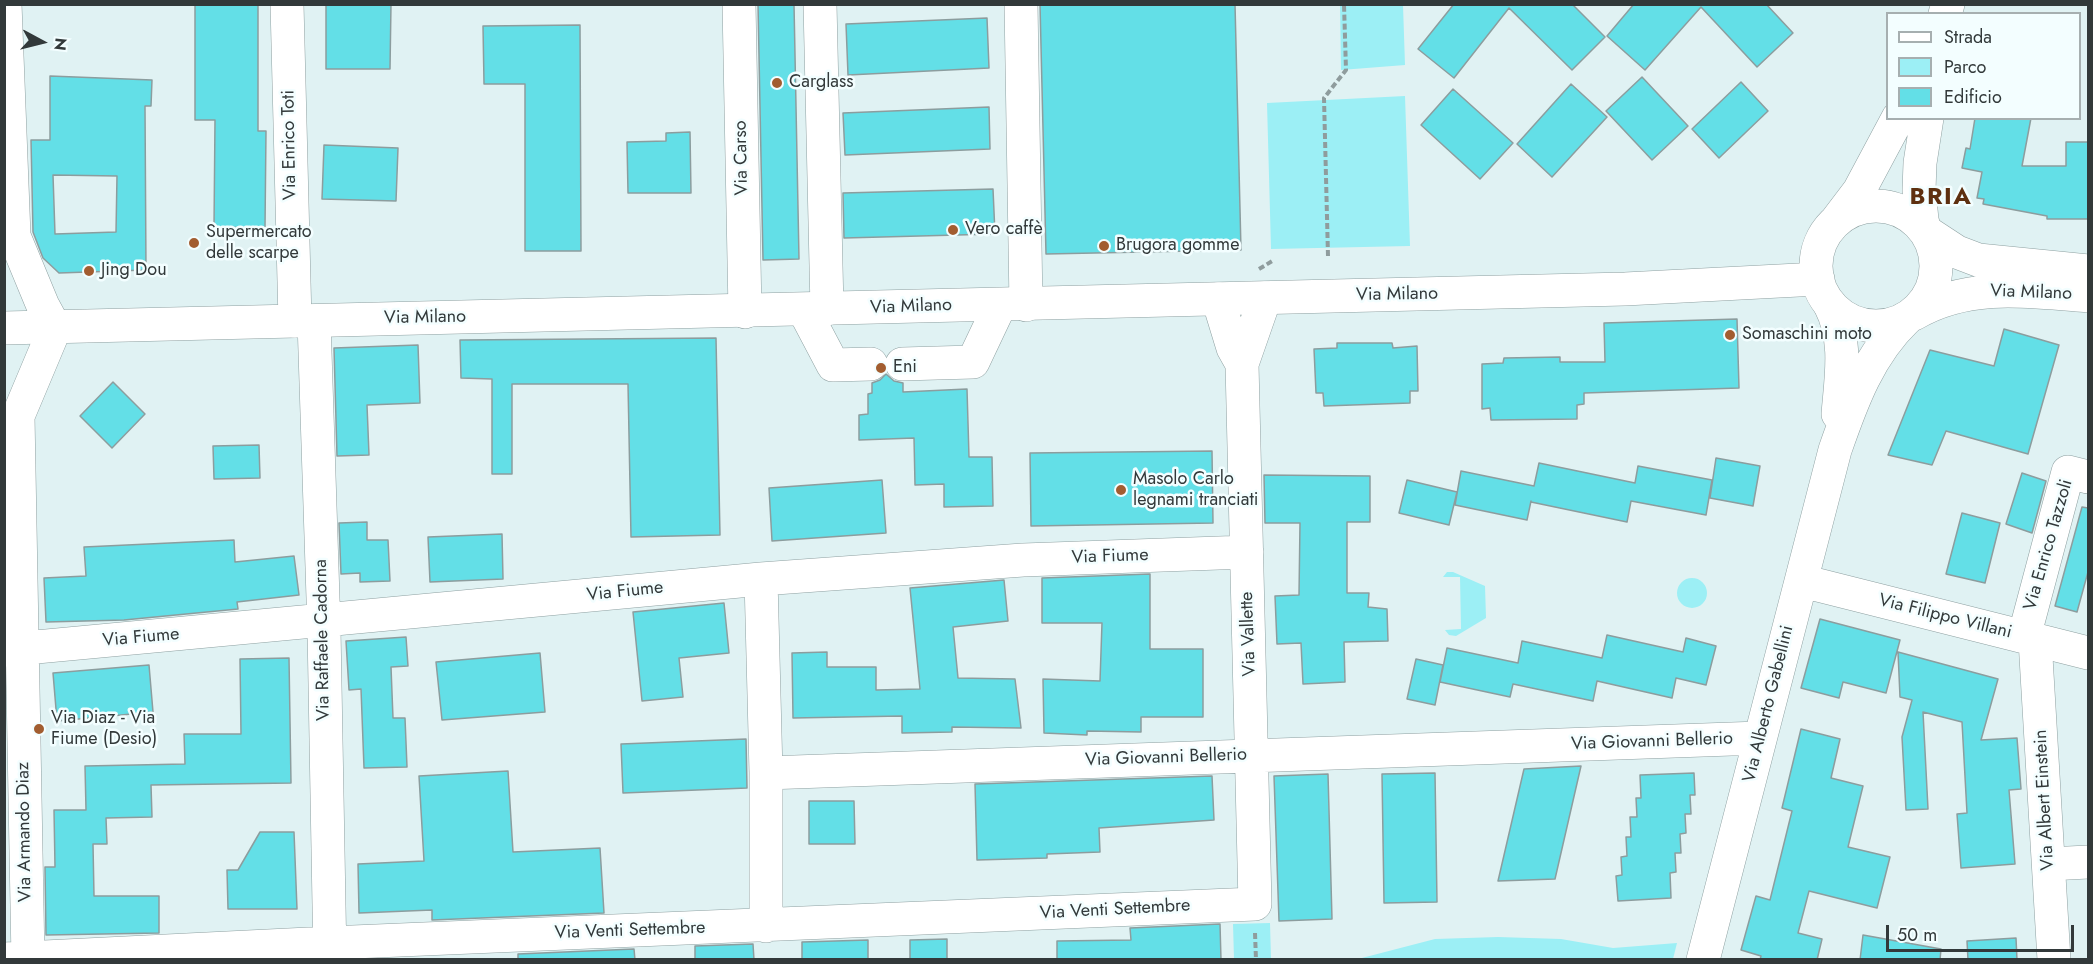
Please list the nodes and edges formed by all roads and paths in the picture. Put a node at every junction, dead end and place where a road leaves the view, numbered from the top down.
1 (5, 4) edge
2 (287, 4) edge
3 (739, 4) edge
4 (820, 4) edge
5 (1021, 4) edge
6 (1344, 4) edge
7 (1897, 120) edge
8 (1927, 120) edge
9 (1832, 226) junction
10 (1925, 231) junction
11 (9, 246) edge
12 (1328, 256) dead end
13 (1274, 260) dead end
14 (2088, 271) edge
15 (1262, 283) junction
16 (1824, 292) junction
17 (2088, 296) edge
18 (1218, 299) junction
19 (1013, 305) junction
20 (816, 310) junction
21 (745, 312) junction
22 (1907, 318) junction
23 (305, 321) junction
24 (4, 328) edge
25 (55, 328) junction
26 (1242, 364) junction
27 (11, 404) edge
28 (1835, 450) junction
29 (2088, 477) edge
30 (1247, 552) junction
31 (761, 579) junction
32 (1802, 581) junction
33 (323, 621) junction
34 (2030, 639) junction
35 (13, 649) edge
36 (2088, 653) edge
37 (1760, 738) junction
38 (1253, 755) junction
39 (766, 772) junction
40 (2088, 862) edge
41 (2049, 864) junction
42 (1255, 904) joint
43 (766, 926) junction
44 (329, 951) edge
45 (20, 959) edge
46 (1703, 960) edge
47 (2054, 960) edge

1 - 11 street
2 - 23 street, Via Enrico Toti
3 - 21 street, Via Carso
4 - 20 street
5 - 19 street
6 - 12 path
7 - 9 street
8 - 10 street
9 - 10 street
9 - 16 street
10 - 14 street, Via Milano
10 - 22 street
11 - 25 street
13 - 15 path
15 - 16 street, Via Milano
15 - 18 street, Via Milano
15 - 26 street, Via Vallette
16 - 22 street
16 - 28 street, Via Alberto Gabellini
17 - 22 street, Via Milano
18 - 19 street, Via Milano
18 - 26 street, Via Vallette
19 - 20 street, Via Milano
19 - 20 street
20 - 21 street, Via Milano
21 - 23 street, Via Milano
22 - 28 street, Via Alberto Gabellini
23 - 25 street, Via Milano
23 - 33 street, Via Raffaele Cadorna
24 - 25 street, Via Milano
25 - 27 street, Via Armando Diaz
26 - 30 street, Via Vallette
27 - 35 street, Via Armando Diaz
28 - 32 street, Via Alberto Gabellini
29 - 34 street, Via Enrico Tazzoli
30 - 31 street, Via Fiume
30 - 38 street, Via Vallette
31 - 33 street, Via Fiume
31 - 39 street
32 - 34 street, Via Filippo Villani
32 - 37 street, Via Alberto Gabellini
33 - 35 street, Via Fiume
33 - 44 street, Via Raffaele Cadorna
34 - 36 street, Via Filippo Villani
34 - 41 street, Via Albert Einstein
35 - 45 street, Via Armando Diaz
37 - 38 street, Via Giovanni Bellerio
37 - 46 street, Via Alberto Gabellini
38 - 39 street, Via Giovanni Bellerio
38 - 42 street, Via Vallette
39 - 43 street
40 - 41 street
41 - 47 street, Via Albert Einstein
42 - 43 street, Via Venti Settembre
43 - 44 street, Via Venti Settembre
44 - 45 street, Via Venti Settembre

